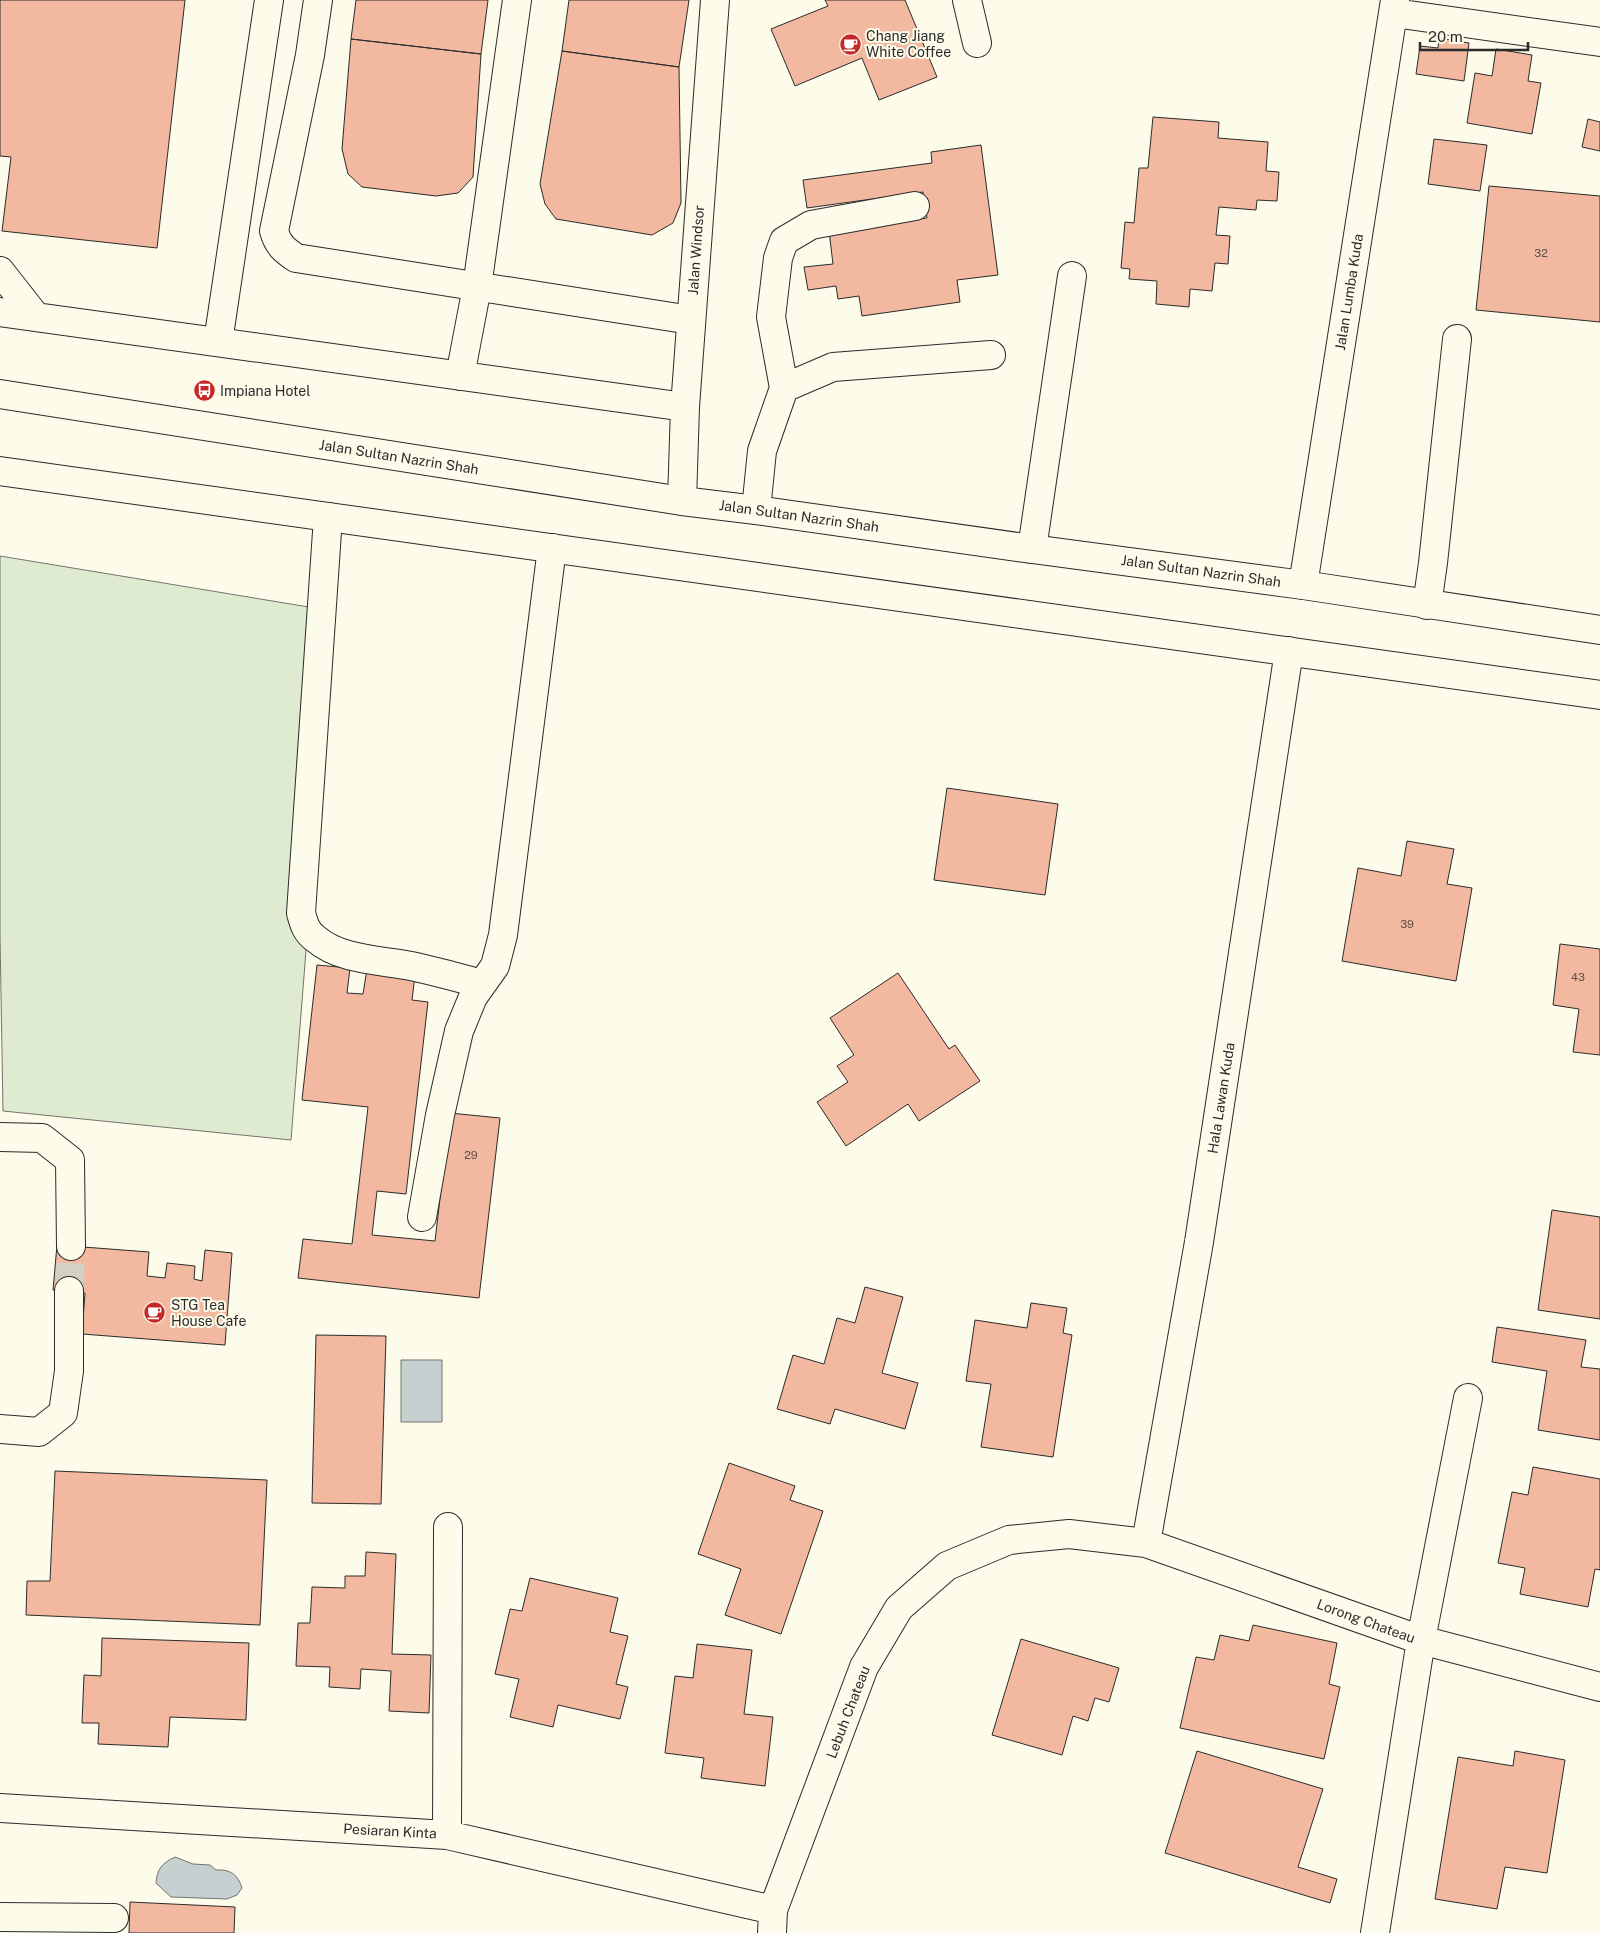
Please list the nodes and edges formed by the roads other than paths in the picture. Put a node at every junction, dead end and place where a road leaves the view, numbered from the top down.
1 (269, 0) edge
2 (318, 0) edge
3 (517, 0) edge
4 (715, 0) edge
5 (967, 0) edge
6 (1394, 6) edge
7 (1600, 42) edge
8 (977, 43) dead end
9 (915, 206) dead end
10 (0, 271) edge
11 (1072, 276) dead end
12 (478, 286) junction
13 (0, 312) edge
14 (36, 317) junction
15 (691, 320) junction
16 (1457, 339) dead end
17 (218, 342) junction
18 (992, 355) dead end
19 (460, 376) junction
20 (784, 388) junction
21 (0, 394) edge
22 (685, 407) junction
23 (0, 471) edge
24 (682, 501) junction
25 (756, 510) junction
26 (328, 517) junction
27 (552, 548) junction
28 (1032, 549) junction
29 (1303, 585) junction
30 (1427, 605) junction
31 (1600, 630) edge
32 (1289, 651) junction
33 (1600, 695) edge
34 (482, 984) junction
35 (0, 1138) edge
36 (422, 1217) dead end
37 (71, 1246) tunnel mouth
38 (69, 1291) tunnel mouth
39 (1468, 1398) dead end
40 (0, 1430) edge
41 (448, 1527) dead end
42 (1146, 1543) junction
43 (1421, 1640) junction
44 (1600, 1687) edge
45 (0, 1808) edge
46 (447, 1835) junction
47 (0, 1917) edge
48 (114, 1918) dead end
49 (772, 1922) edge
50 (1375, 1933) edge

1 - 17 main road
2 - 12 main road
3 - 12 main road
4 - 15 main road, Jalan Windsor
5 - 8 main road
6 - 7 main road
6 - 29 main road, Jalan Lumba Kuda
9 - 20 main road
10 - 14 main road
11 - 28 main road
12 - 15 main road
12 - 19 main road
13 - 14 main road
14 - 17 main road
15 - 22 main road, Jalan Windsor
16 - 30 main road
17 - 19 main road
18 - 20 main road
19 - 22 main road
20 - 25 main road
21 - 24 main road, Jalan Sultan Nazrin Shah
22 - 24 main road, Jalan Windsor
23 - 26 main road
24 - 25 main road, Jalan Sultan Nazrin Shah
25 - 28 main road, Jalan Sultan Nazrin Shah
26 - 27 main road
26 - 34 main road
27 - 32 main road
27 - 34 main road
28 - 29 main road, Jalan Sultan Nazrin Shah
29 - 30 main road, Jalan Sultan Nazrin Shah
30 - 31 main road, Jalan Sultan Nazrin Shah
32 - 33 main road
32 - 42 main road, Hala Lawan Kuda
34 - 36 main road
35 - 37 main road
38 - 40 main road
39 - 43 main road
41 - 46 main road
42 - 43 main road, Lorong Chateau
42 - 49 main road, Lebuh Chateau
43 - 44 main road
43 - 50 main road, Lorong Chateau
45 - 46 main road, Pesiaran Kinta
46 - 49 main road, Pesiaran Kinta
47 - 48 main road

